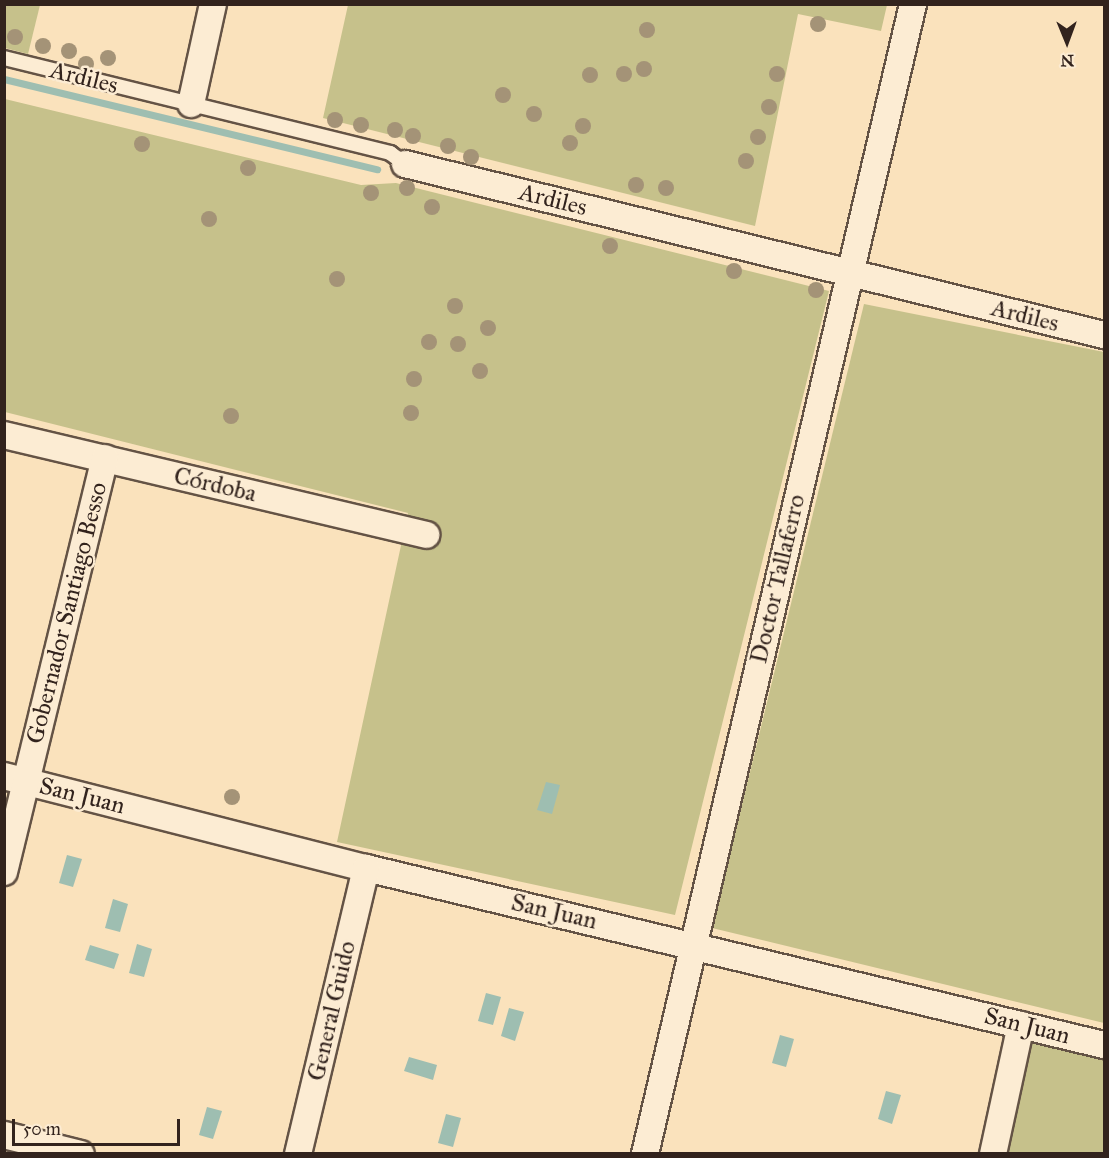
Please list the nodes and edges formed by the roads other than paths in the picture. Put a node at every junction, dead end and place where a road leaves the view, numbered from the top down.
1 (213, 4) edge
2 (913, 4) edge
3 (4, 58) edge
4 (191, 104) junction
5 (405, 164) joint
6 (852, 273) junction
7 (1104, 335) edge
8 (4, 435) edge
9 (105, 458) junction
10 (426, 535) dead end
11 (15, 779) edge
12 (366, 868) junction
13 (4, 872) edge
14 (691, 945) junction
15 (1021, 1025) junction
16 (1104, 1045) edge
17 (4, 1135) edge
18 (81, 1154) edge
19 (298, 1154) edge
20 (645, 1154) edge
21 (993, 1154) edge

1 - 4 street
2 - 6 street, Doctor Tallaferro
3 - 4 lane, Ardiles
4 - 5 lane, Ardiles
5 - 6 street, Ardiles
6 - 7 street, Ardiles
6 - 14 street, Doctor Tallaferro
8 - 9 street, Córdoba
9 - 10 street, Córdoba
9 - 11 street, Gobernador Santiago Besso
11 - 12 street, San Juan
11 - 13 street, Gobernador Santiago Besso
12 - 14 street, San Juan
12 - 19 street, General Guido
14 - 15 street, San Juan
14 - 20 street, Doctor Tallaferro
15 - 16 street, San Juan
15 - 21 street
17 - 18 street

